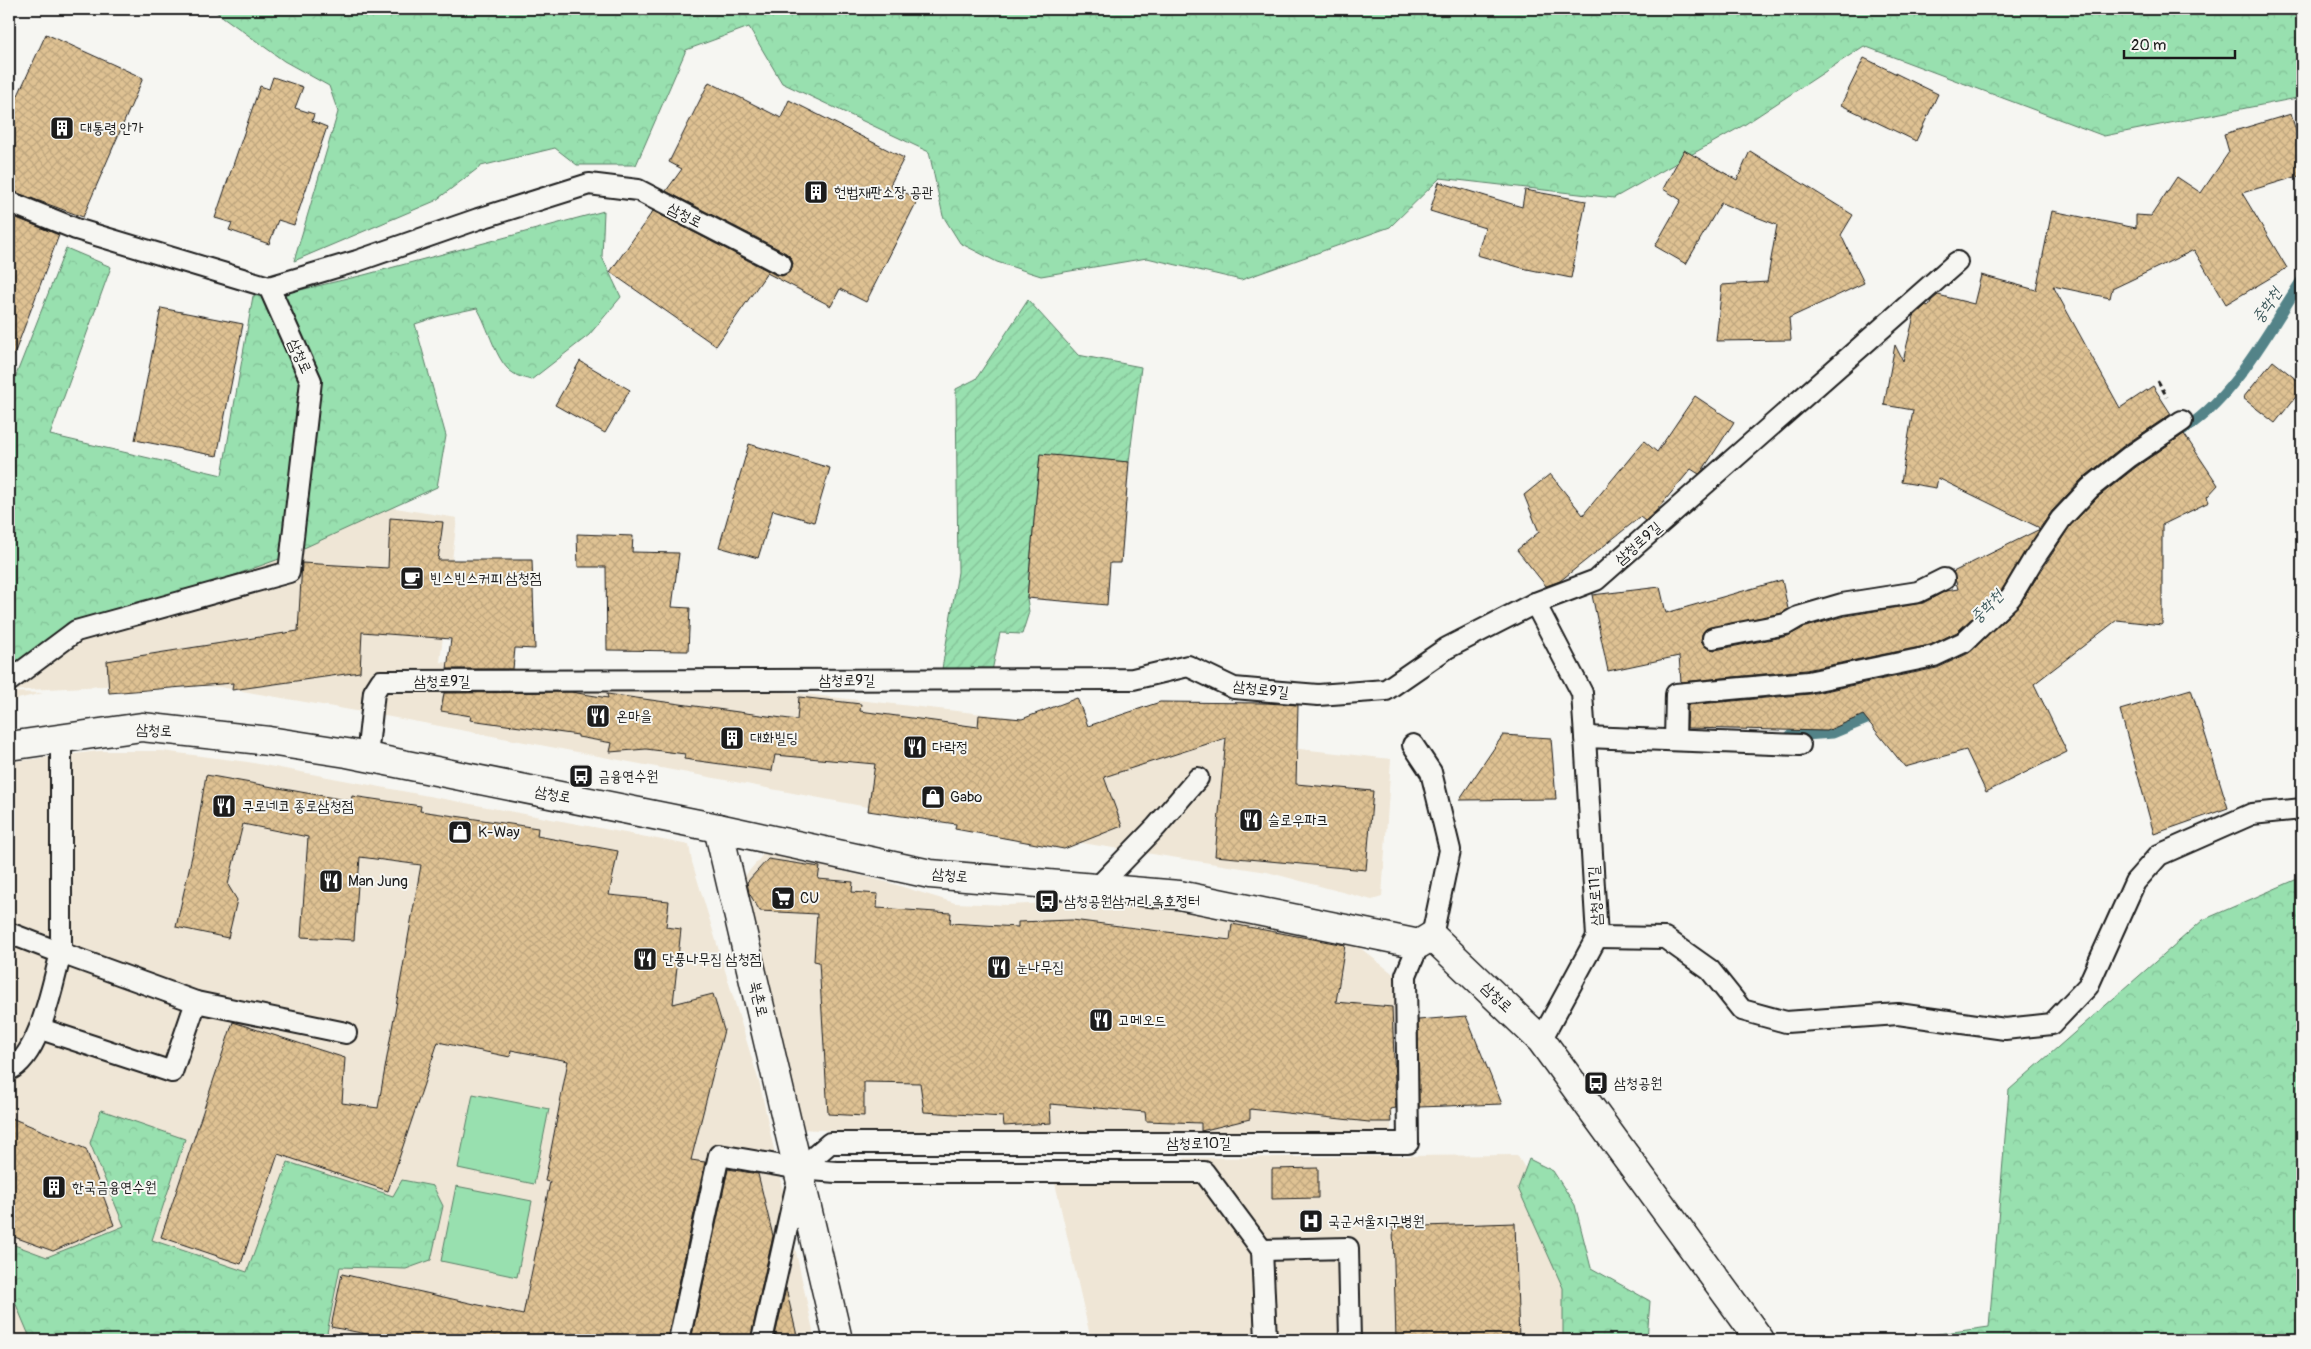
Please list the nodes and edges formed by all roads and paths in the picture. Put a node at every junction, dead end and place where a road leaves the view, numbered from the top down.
1 (9, 202) edge
2 (1957, 262) dead end
3 (781, 264) dead end
4 (269, 287) junction
5 (2182, 421) dead end
6 (1944, 579) dead end
7 (1535, 603) junction
8 (1714, 638) dead end
9 (9, 681) edge
10 (1585, 737) junction
11 (60, 738) junction
12 (1675, 740) junction
13 (1413, 745) dead end
14 (1800, 745) dead end
15 (9, 746) edge
16 (367, 757) junction
17 (1198, 778) dead end
18 (2302, 810) edge
19 (718, 828) junction
20 (1096, 889) junction
21 (9, 933) edge
22 (1597, 937) junction
23 (1426, 940) junction
24 (61, 953) junction
25 (196, 1002) junction
26 (41, 1029) junction
27 (346, 1033) dead end
28 (1541, 1040) junction
29 (9, 1070) edge
30 (800, 1170) junction
31 (1262, 1250) junction
32 (679, 1340) edge
33 (762, 1340) edge
34 (838, 1340) edge
35 (1266, 1340) edge
36 (1350, 1340) edge
37 (1760, 1340) edge

1 - 4 lane
2 - 7 lane, 삼청로9길
3 - 4 lane, 삼청로
4 - 9 lane, 삼청로
5 - 12 lane
6 - 8 lane
7 - 10 lane, 삼청로11길
7 - 16 lane, 삼청로9길
10 - 12 lane
10 - 22 lane, 삼청로11길
11 - 15 street, 삼청로
11 - 16 street, 삼청로
11 - 24 lane
12 - 14 lane
13 - 23 lane
16 - 19 street, 삼청로
17 - 20 lane
18 - 22 lane
19 - 20 street, 삼청로
19 - 30 street, 북촌로
20 - 23 street, 삼청로
21 - 24 lane
22 - 28 lane, 삼청로11길
23 - 28 street, 삼청로
23 - 30 lane, 삼청로10길
24 - 25 lane
24 - 26 lane
25 - 26 lane
25 - 27 lane
26 - 29 lane
28 - 37 street, 삼청로
30 - 31 lane
30 - 32 lane
30 - 33 lane, 북촌로
30 - 34 street, 북촌로
31 - 35 lane
31 - 36 lane

